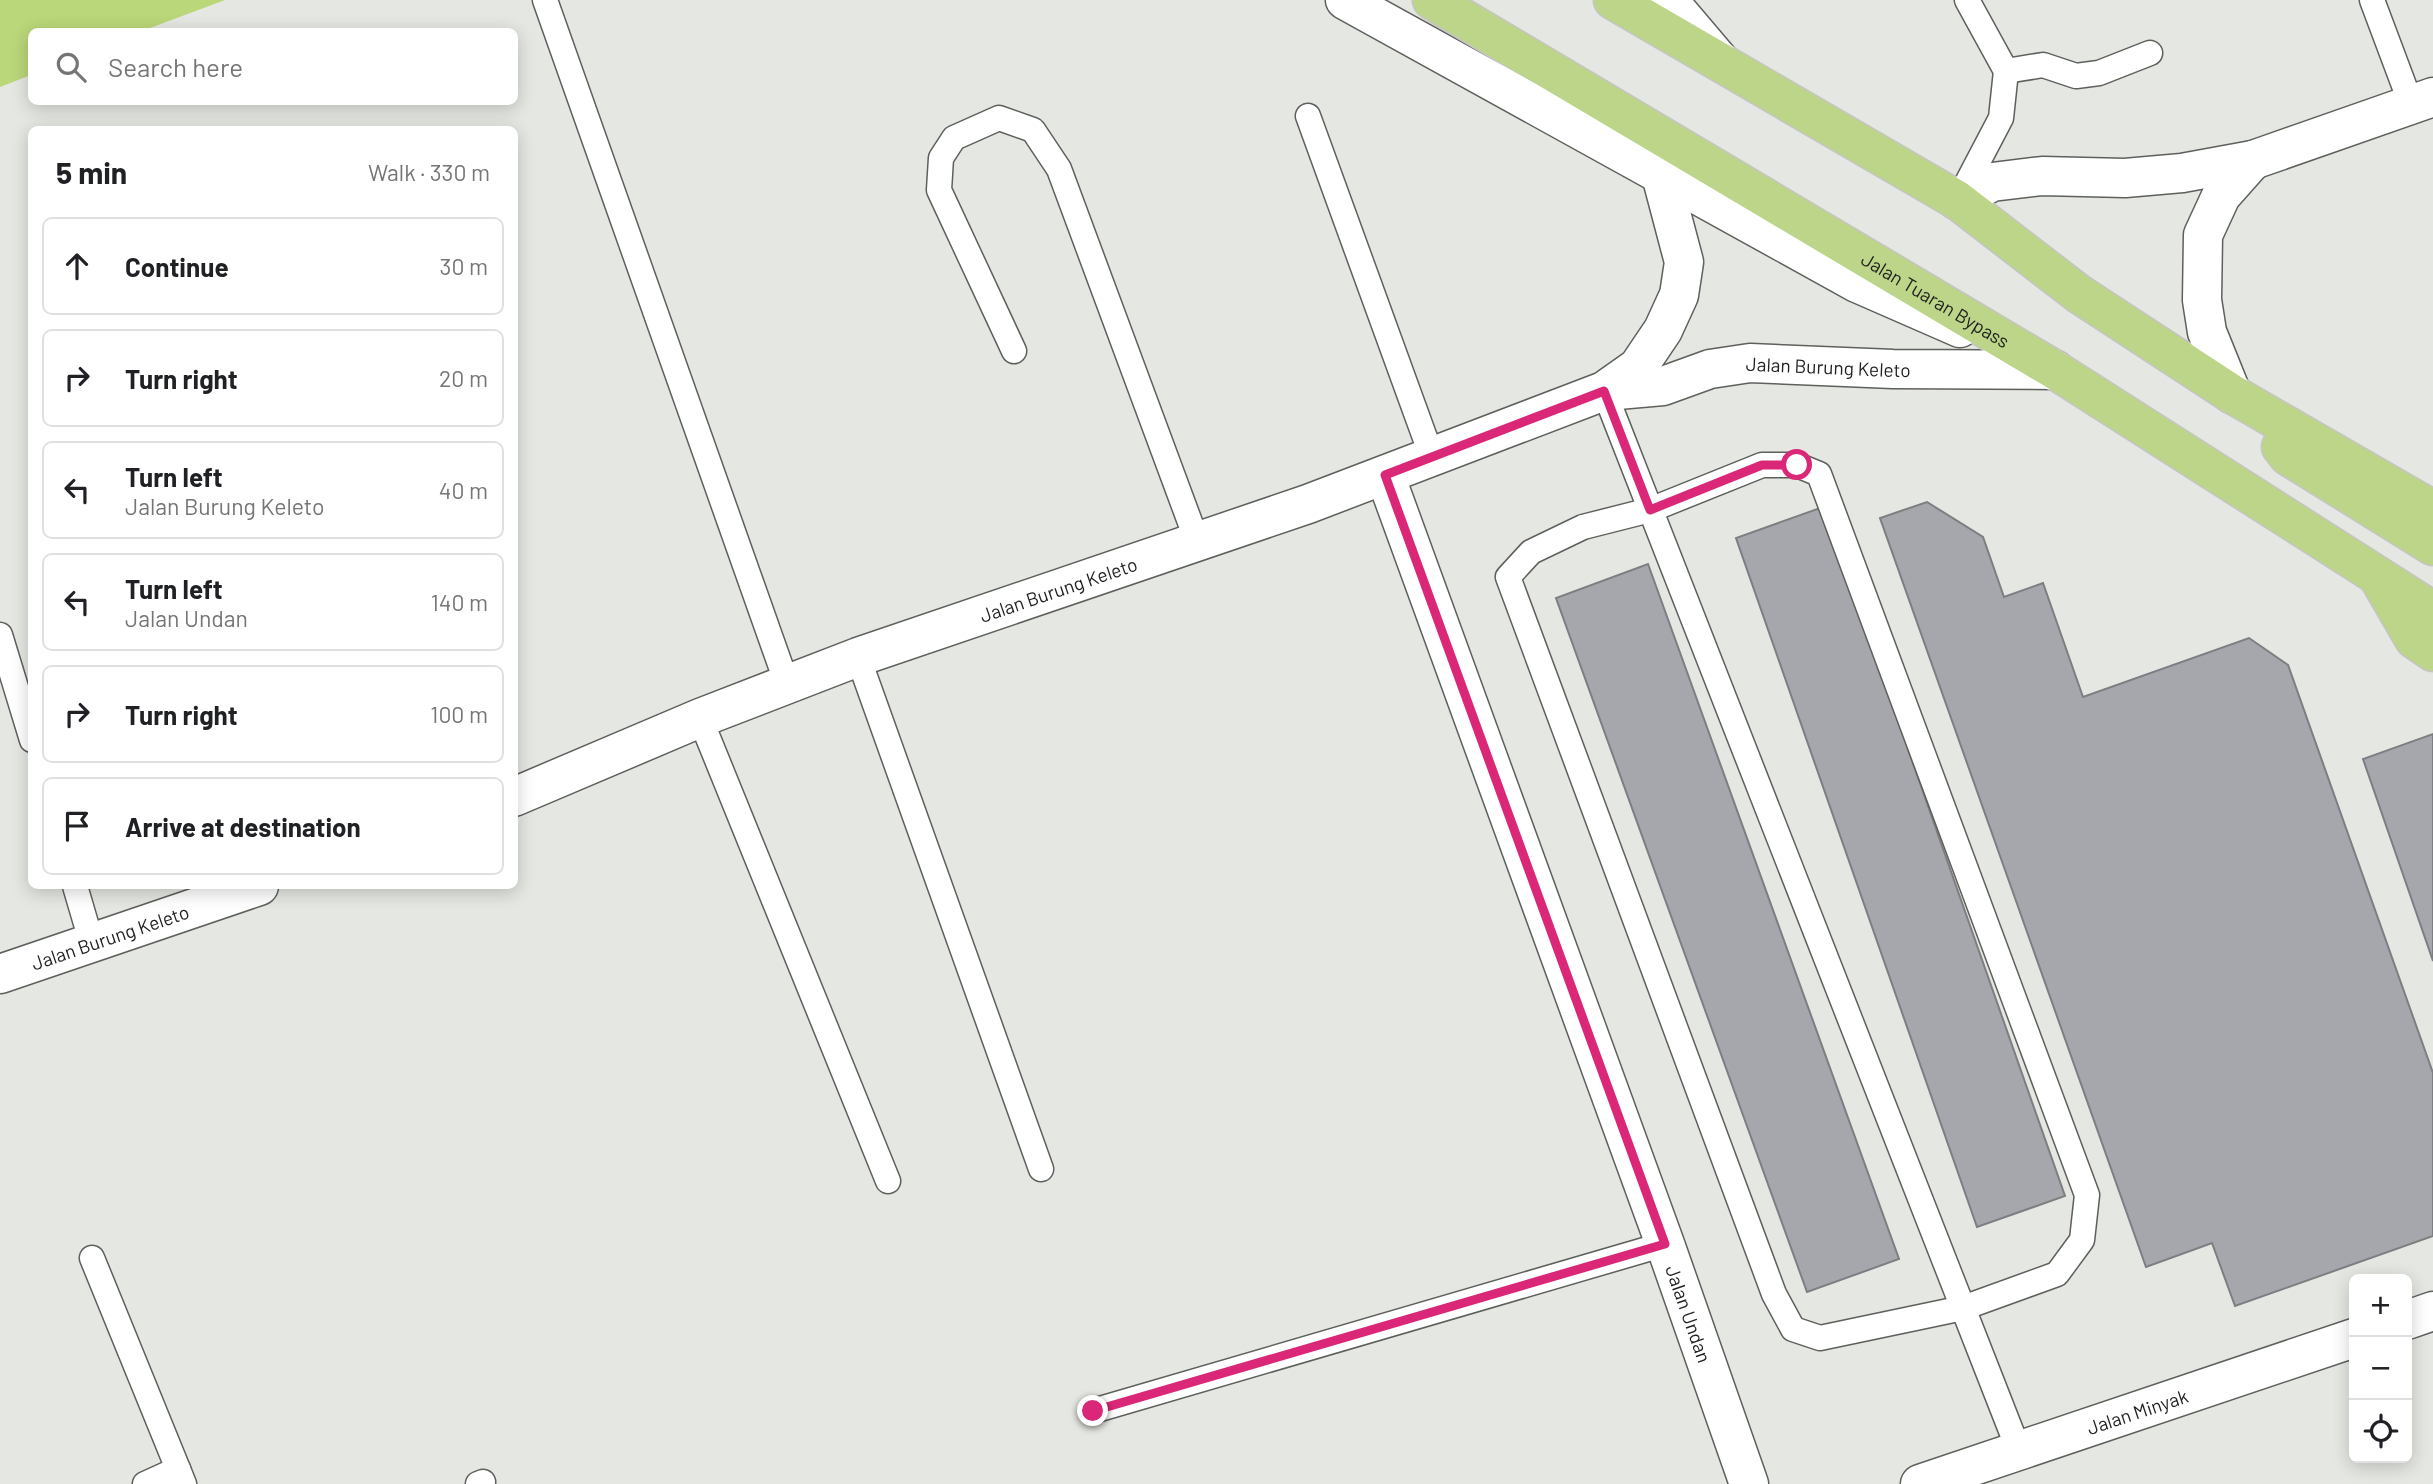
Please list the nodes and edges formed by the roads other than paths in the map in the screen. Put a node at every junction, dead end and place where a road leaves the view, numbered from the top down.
1 (545, 0) edge
2 (1345, 0) edge
3 (1432, 0) edge
4 (1613, 0) edge
5 (1668, 0) edge
6 (1967, 0) edge
7 (2372, 0) edge
8 (2150, 53) dead end
9 (1721, 63) junction
10 (2006, 71) junction
11 (2422, 101) edge
12 (1308, 116) dead end
13 (2253, 160) junction
14 (1661, 175) junction
15 (1957, 200) junction
16 (1014, 351) dead end
17 (2055, 370) junction
18 (1604, 391) junction
19 (2232, 394) junction
20 (1432, 457) junction
21 (1385, 475) junction
22 (1650, 510) junction
23 (2433, 510) edge
24 (1197, 541) junction
25 (2433, 546) edge
26 (2379, 578) junction
27 (2433, 611) edge
28 (1, 641) edge
29 (2433, 652) edge
30 (858, 657) junction
31 (787, 684) junction
32 (700, 718) junction
33 (28, 727) edge
34 (518, 794) edge
35 (76, 889) edge
36 (250, 889) edge
37 (92, 944) junction
38 (0, 974) edge
39 (1041, 1169) dead end
40 (888, 1181) dead end
41 (1665, 1244) junction
42 (92, 1258) dead end
43 (1963, 1308) junction
44 (2433, 1311) edge
45 (2412, 1318) edge
46 (2349, 1340) edge
47 (1093, 1411) dead end
48 (2019, 1451) junction
49 (181, 1477) edge
50 (1965, 1477) edge
51 (145, 1484) edge
52 (1749, 1484) edge
53 (1920, 1484) edge

1 - 31 lane
2 - 14 street
3 - 17 highway, Jalan Tuaran Bypass
4 - 9 highway
5 - 9 street
6 - 10 lane
7 - 11 lane
8 - 10 lane
9 - 15 highway
10 - 15 lane
11 - 13 street
12 - 20 lane
13 - 15 street
13 - 19 street
14 - 17 street
14 - 18 street, Jalan Burung Keleto
15 - 19 highway
16 - 24 lane
17 - 18 street, Jalan Burung Keleto
17 - 26 highway, Jalan Tuaran Bypass
18 - 20 street, Jalan Burung Keleto
18 - 22 lane
19 - 23 highway
19 - 25 highway
20 - 21 street, Jalan Burung Keleto
21 - 24 street, Jalan Burung Keleto
21 - 41 street, Jalan Undan
22 - 43 lane
22 - 43 lane
22 - 43 lane
24 - 30 street, Jalan Burung Keleto
26 - 27 highway, Jalan Tuaran Bypass
26 - 29 highway
28 - 33 lane
30 - 31 street, Jalan Burung Keleto
30 - 39 lane
31 - 32 street, Jalan Burung Keleto
32 - 34 street, Jalan Burung Keleto
32 - 40 lane
35 - 37 lane
36 - 37 street, Jalan Burung Keleto
37 - 38 street, Jalan Burung Keleto
41 - 47 lane
41 - 52 street, Jalan Undan
42 - 49 lane
43 - 48 lane
44 - 45 street
46 - 48 street, Jalan Minyak
48 - 50 street, Jalan Minyak
49 - 51 lane
50 - 53 street, Jalan Minyak

